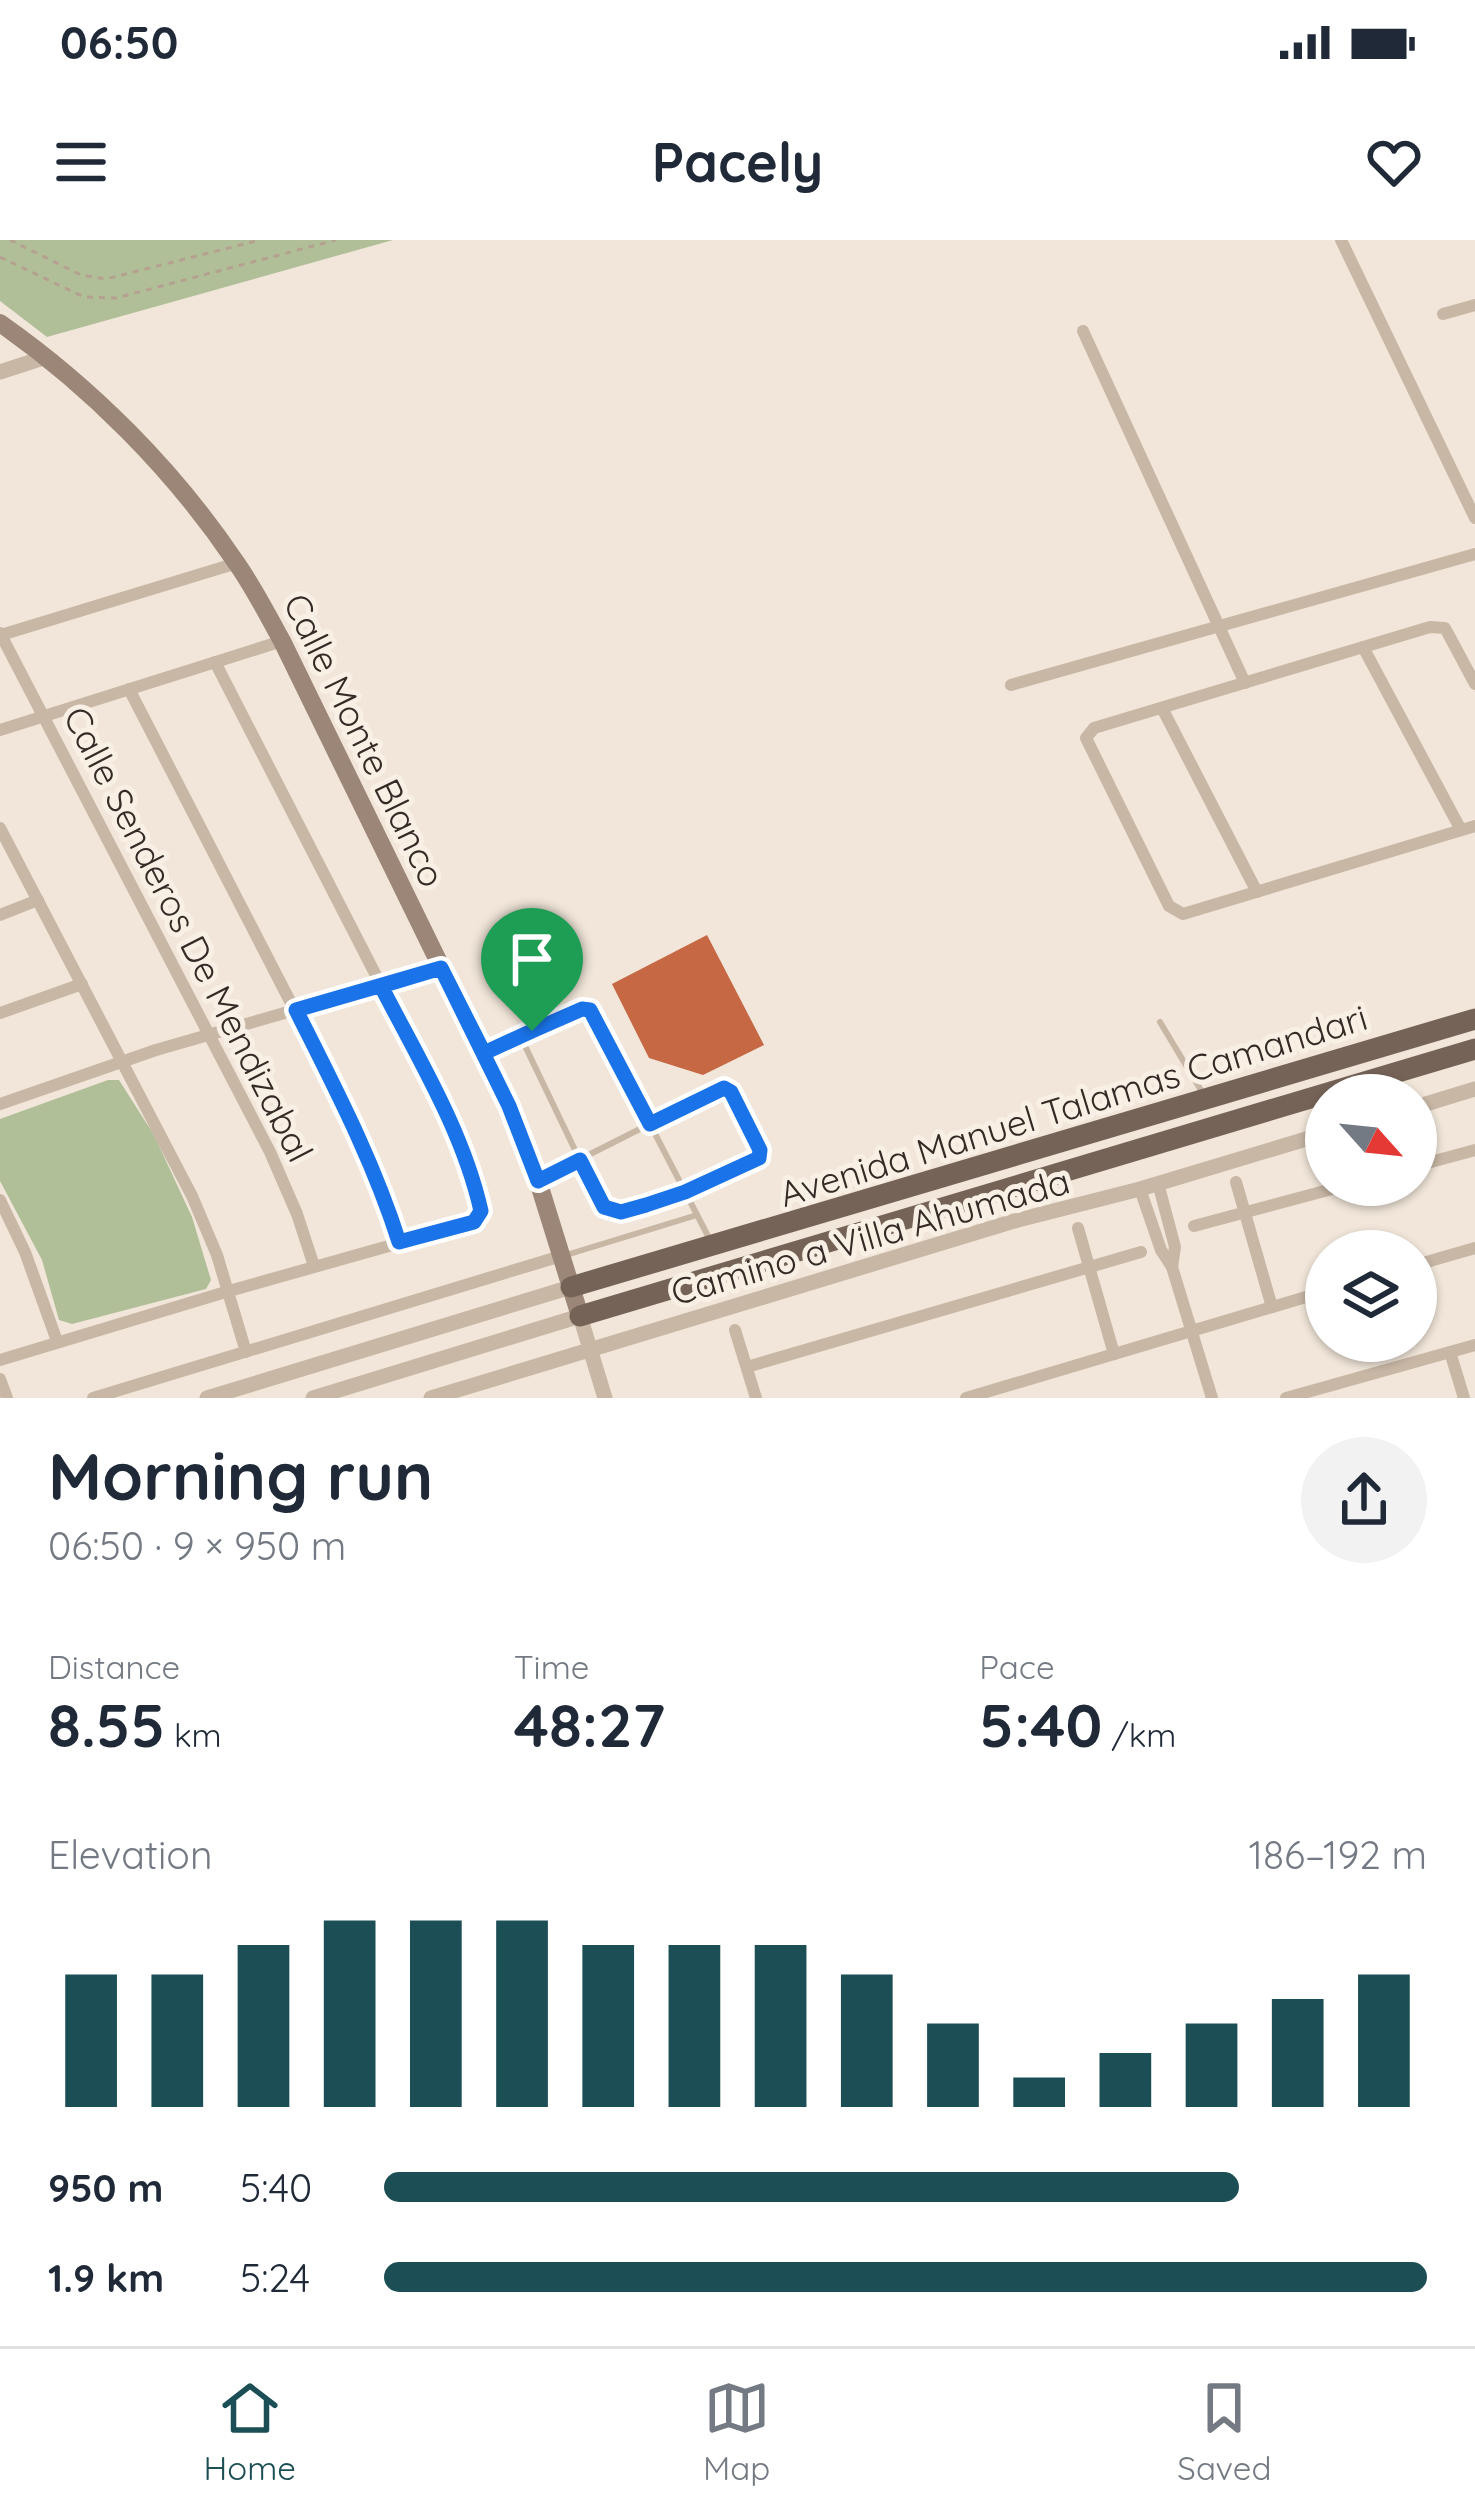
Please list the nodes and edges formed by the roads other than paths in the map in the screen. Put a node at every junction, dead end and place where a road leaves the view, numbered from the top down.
1 (1341, 240) edge
2 (1475, 305) edge
3 (1443, 314) dead end
4 (0, 322) edge
5 (1083, 331) dead end
6 (46, 357) junction
7 (0, 372) edge
8 (1475, 518) edge
9 (1475, 554) edge
10 (237, 563) junction
11 (1218, 627) junction
12 (0, 634) edge
13 (282, 641) junction
14 (1363, 647) junction
15 (215, 662) junction
16 (1245, 682) junction
17 (1475, 684) edge
18 (1010, 686) dead end
19 (129, 689) junction
20 (1162, 708) junction
21 (43, 716) junction
22 (0, 730) edge
23 (0, 828) edge
24 (1468, 828) edge
25 (1257, 892) junction
26 (38, 900) junction
27 (0, 915) edge
28 (441, 968) junction
29 (82, 984) junction
30 (381, 986) junction
31 (296, 1010) junction
32 (0, 1013) edge
33 (1475, 1019) edge
34 (1160, 1022) dead end
35 (209, 1035) junction
36 (521, 1037) junction
37 (1475, 1049) edge
38 (484, 1053) junction
39 (122, 1061) junction
40 (1475, 1089) edge
41 (1207, 1100) junction
42 (1437, 1101) edge
43 (0, 1104) edge
44 (650, 1124) junction
45 (1305, 1139) edge
46 (1475, 1150) edge
47 (580, 1160) junction
48 (1437, 1160) edge
49 (538, 1181) junction
50 (1236, 1182) dead end
51 (1158, 1183) junction
52 (1140, 1189) junction
53 (685, 1192) junction
54 (1305, 1197) edge
55 (0, 1200) edge
56 (1246, 1213) junction
57 (697, 1215) junction
58 (1194, 1226) dead end
59 (1078, 1228) dead end
60 (399, 1242) junction
61 (713, 1246) junction
62 (1475, 1248) edge
63 (1141, 1252) dead end
64 (562, 1256) junction
65 (1437, 1259) edge
66 (314, 1266) junction
67 (1088, 1266) junction
68 (1172, 1267) junction
69 (572, 1287) junction
70 (229, 1291) junction
71 (1305, 1298) edge
72 (1272, 1307) junction
73 (580, 1316) junction
74 (735, 1330) dead end
75 (1191, 1331) junction
76 (57, 1341) junction
77 (1475, 1345) edge
78 (590, 1350) junction
79 (246, 1352) junction
80 (1450, 1352) junction
81 (1114, 1354) junction
82 (0, 1360) edge
83 (747, 1367) junction
84 (0, 1378) edge
85 (7, 1398) edge
86 (92, 1398) edge
87 (207, 1398) edge
88 (313, 1398) edge
89 (431, 1398) edge
90 (605, 1398) edge
91 (756, 1398) edge
92 (965, 1398) edge
93 (1212, 1398) edge
94 (1286, 1398) edge
95 (1464, 1398) edge

1 - 8 street
2 - 3 street
4 - 6 main road, Calle Monte Blanco
5 - 11 street
6 - 7 street
6 - 10 main road, Calle Monte Blanco
9 - 11 street
10 - 12 street
10 - 13 main road, Calle Monte Blanco
11 - 16 street
11 - 18 street
12 - 21 street, Calle Senderos De Mendizabal
13 - 15 street
13 - 28 main road, Calle Monte Blanco
14 - 16 street
14 - 17 street
14 - 24 street
15 - 19 street
15 - 30 street
16 - 20 street
19 - 21 street
19 - 31 street
20 - 25 street
20 - 25 street
21 - 22 street
21 - 35 street, Calle Senderos De Mendizabal
23 - 26 street
24 - 25 street
26 - 27 street
26 - 29 street
28 - 30 street
28 - 38 main road, Calle Monte Blanco
29 - 32 street
29 - 39 street
30 - 31 street
30 - 60 street
31 - 35 street
31 - 60 street
33 - 41 main road, Avenida Manuel Talamas Camandari
34 - 41 lane
35 - 39 street
35 - 66 street, Calle Senderos De Mendizabal
36 - 38 lane
36 - 44 lane
36 - 47 lane
37 - 73 main road, Avenida Manuel Talamas Camandari
38 - 49 main road, Calle Monte Blanco
39 - 43 street
39 - 70 street
40 - 42 street
41 - 61 main road, Avenida Manuel Talamas Camandari
44 - 47 lane
44 - 53 lane
44 - 53 lane
45 - 51 street, Camino a Villa Ahumada
46 - 48 street
47 - 49 lane
47 - 53 lane
49 - 64 main road, Calle Monte Blanco
50 - 56 street
51 - 52 street, Camino a Villa Ahumada
51 - 68 street
52 - 68 street
52 - 78 street, Camino a Villa Ahumada
53 - 57 lane
54 - 56 street
55 - 76 street
56 - 58 street
56 - 72 street
57 - 61 lane
57 - 64 lane
59 - 67 street
60 - 66 street
61 - 69 main road, Avenida Manuel Talamas Camandari
62 - 65 street
63 - 67 street
64 - 69 main road, Calle Monte Blanco
64 - 79 street
66 - 70 street
67 - 81 street
67 - 83 street
68 - 75 street
69 - 73 main road, Calle Monte Blanco
69 - 87 street, Avenida Manuel Talamas Camandari
70 - 76 street
70 - 79 street
71 - 72 street
72 - 75 street
73 - 78 street, Calle Monte Blanco
73 - 88 street, Avenida Manuel Talamas Camandari
74 - 83 street
75 - 81 street
75 - 93 street
76 - 82 street
77 - 80 street
78 - 89 street, Camino a Villa Ahumada
78 - 90 street, Calle Monte Blanco
79 - 86 street
80 - 94 street
80 - 95 street
81 - 92 street
83 - 91 street
84 - 85 street

